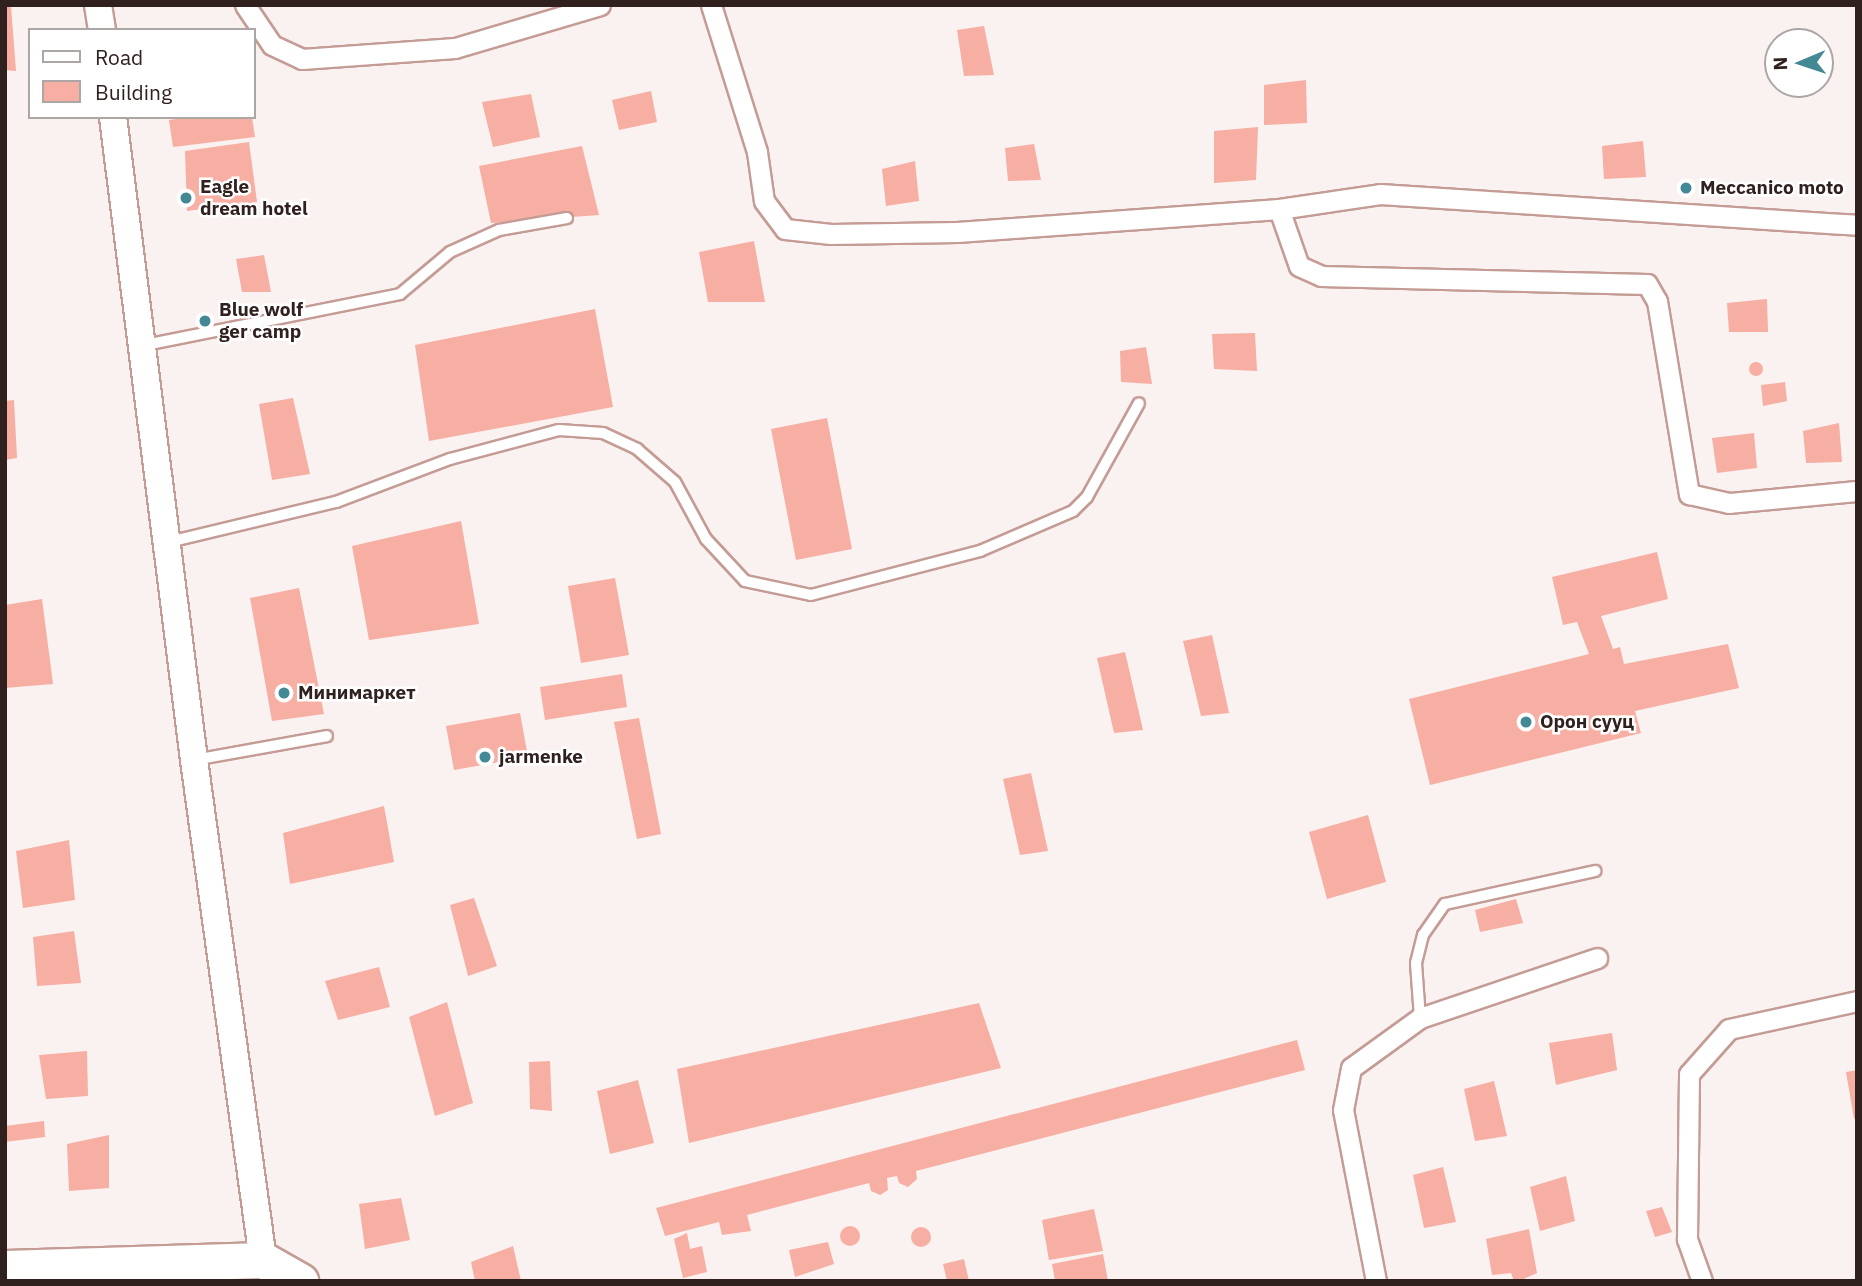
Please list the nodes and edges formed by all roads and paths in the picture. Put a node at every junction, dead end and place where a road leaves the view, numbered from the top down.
1 (98, 5) edge
2 (245, 5) edge
3 (600, 5) edge
4 (711, 5) edge
5 (102, 28) edge
6 (113, 119) edge
7 (1279, 209) junction
8 (567, 218) dead end
9 (1857, 225) edge
10 (144, 345) junction
11 (1139, 403) dead end
12 (1857, 491) edge
13 (166, 543) junction
14 (327, 736) dead end
15 (194, 760) junction
16 (1595, 871) dead end
17 (1597, 958) dead end
18 (1857, 1001) edge
19 (1420, 1018) junction
20 (263, 1260) junction
21 (5, 1268) edge
22 (300, 1281) edge
23 (1376, 1281) edge
24 (1702, 1281) edge

1 - 5 main road
2 - 3 street
4 - 7 street
6 - 10 main road
7 - 9 street
7 - 12 street
8 - 10 lane
10 - 13 main road
11 - 13 lane
13 - 15 main road
14 - 15 lane
15 - 20 main road
16 - 19 lane
17 - 19 street
18 - 24 street
19 - 23 street
20 - 21 highway
20 - 22 highway

